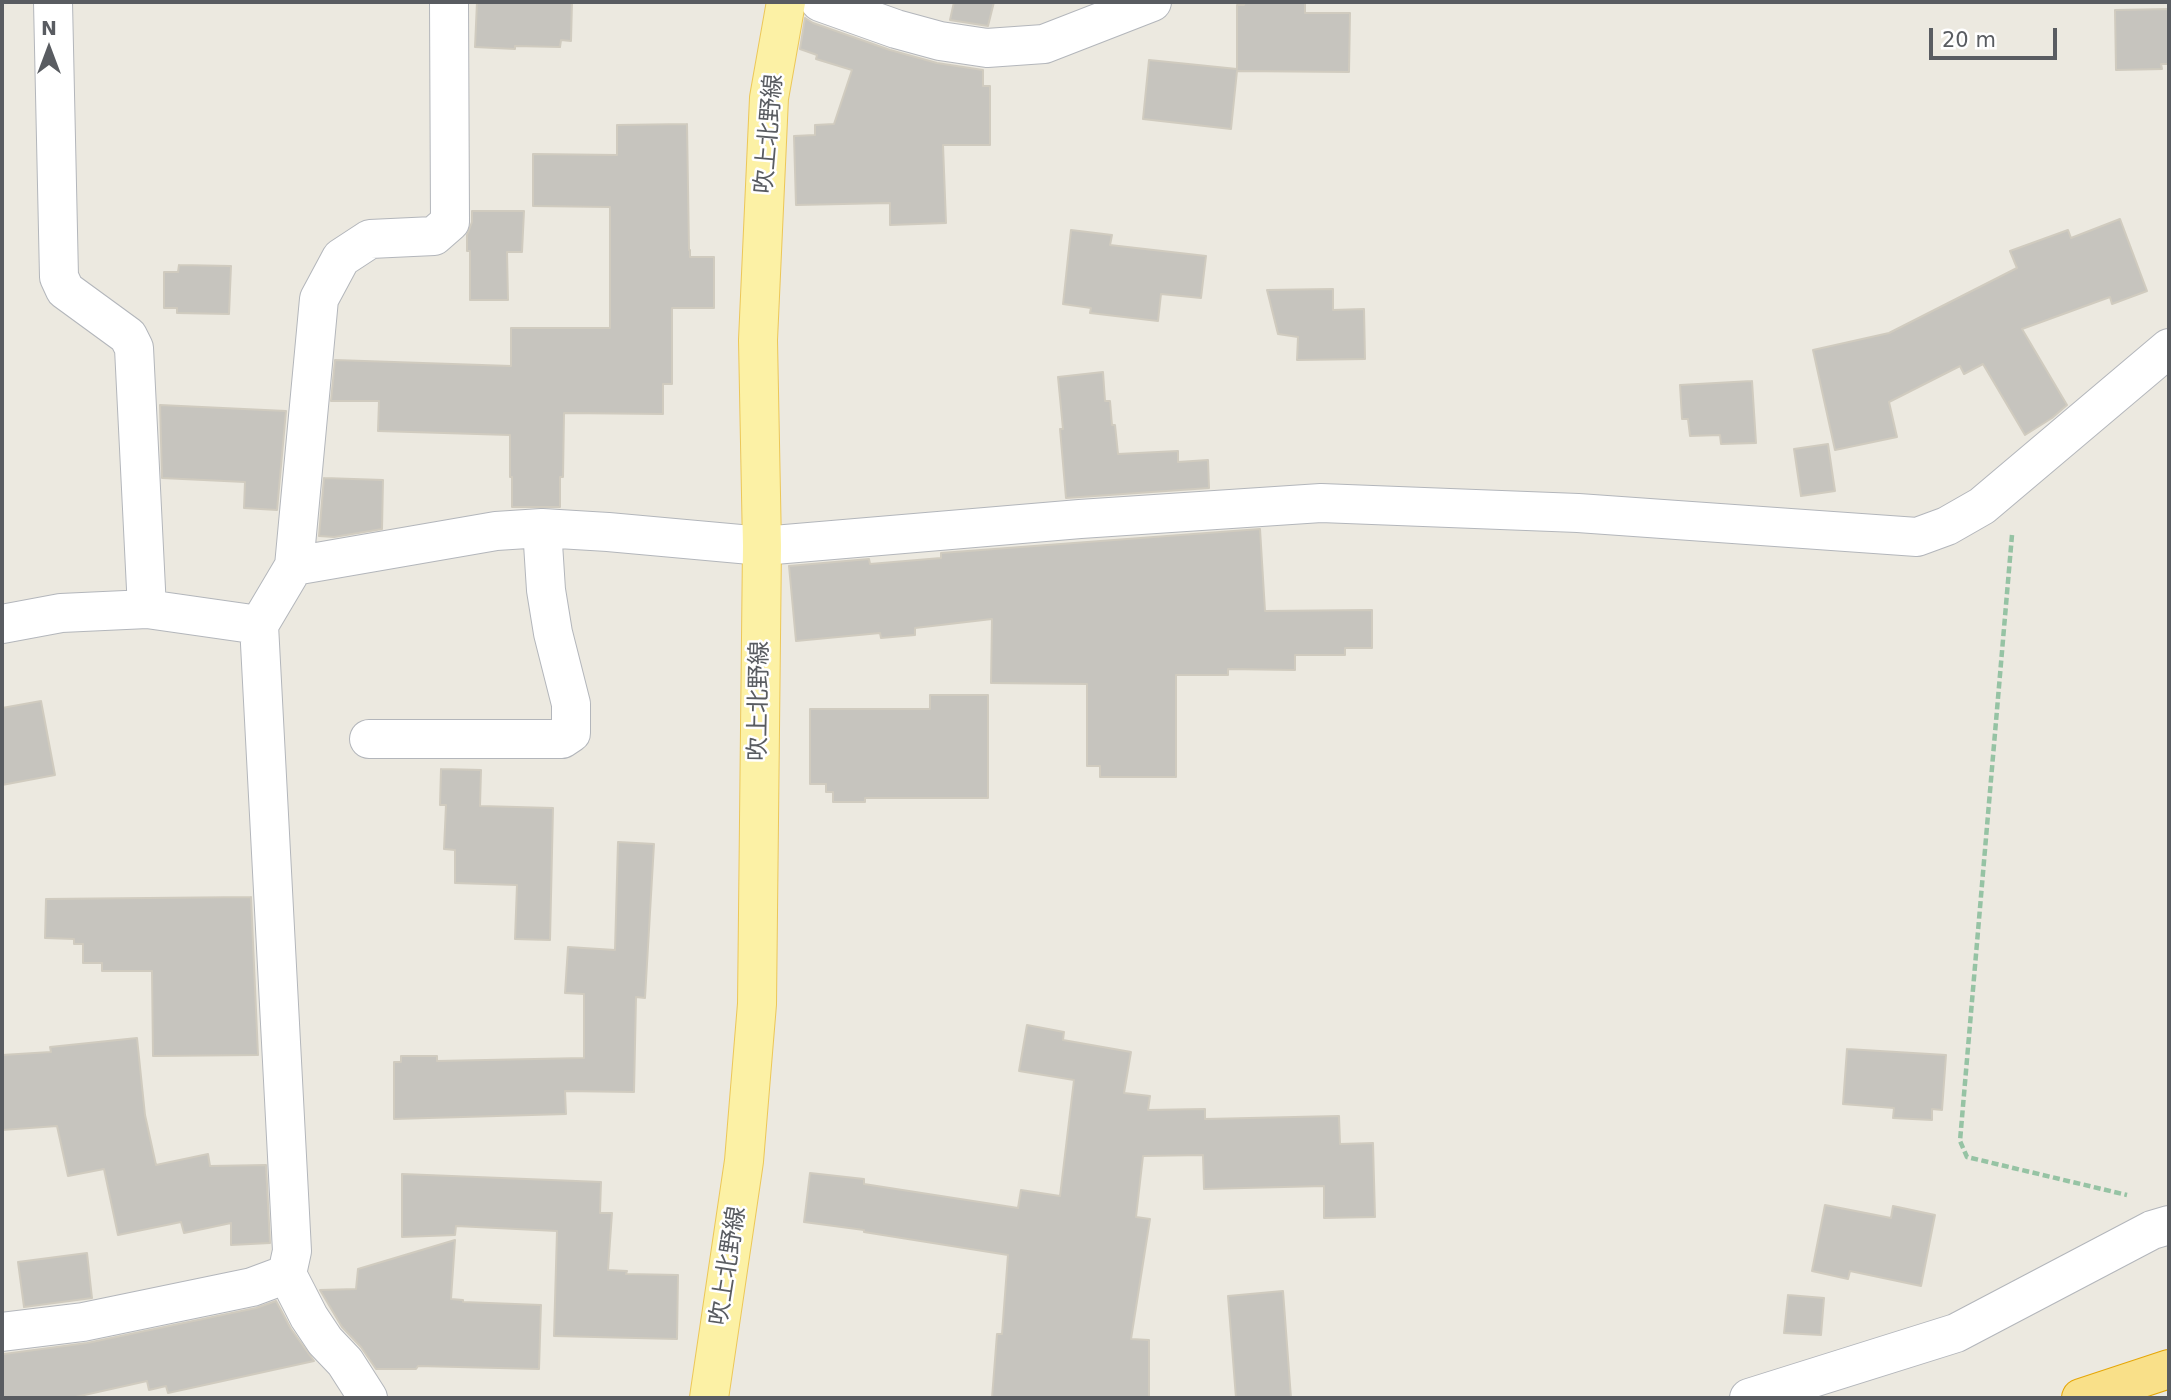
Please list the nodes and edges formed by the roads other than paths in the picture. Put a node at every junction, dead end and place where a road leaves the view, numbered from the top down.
1 (53, 2) edge
2 (449, 2) edge
3 (786, 2) edge
4 (820, 2) edge
5 (1152, 2) edge
6 (2169, 348) edge
7 (542, 528) junction
8 (762, 546) junction
9 (294, 566) junction
10 (147, 609) junction
11 (2, 624) edge
12 (259, 625) junction
13 (369, 739) dead end
14 (2161, 1228) edge
15 (287, 1274) junction
16 (2, 1332) edge
17 (2169, 1369) edge
18 (1755, 1397) edge
19 (368, 1398) edge
20 (709, 1398) edge
21 (2081, 1398) edge

1 - 10 street
2 - 9 street
3 - 8 main road, 吹上北野線
4 - 5 street
6 - 8 street
7 - 8 street
7 - 9 street
7 - 13 street
8 - 20 main road, 吹上北野線
9 - 12 street
10 - 11 street
10 - 12 street
12 - 15 street
14 - 18 street
15 - 16 street
15 - 19 street
17 - 21 highway

